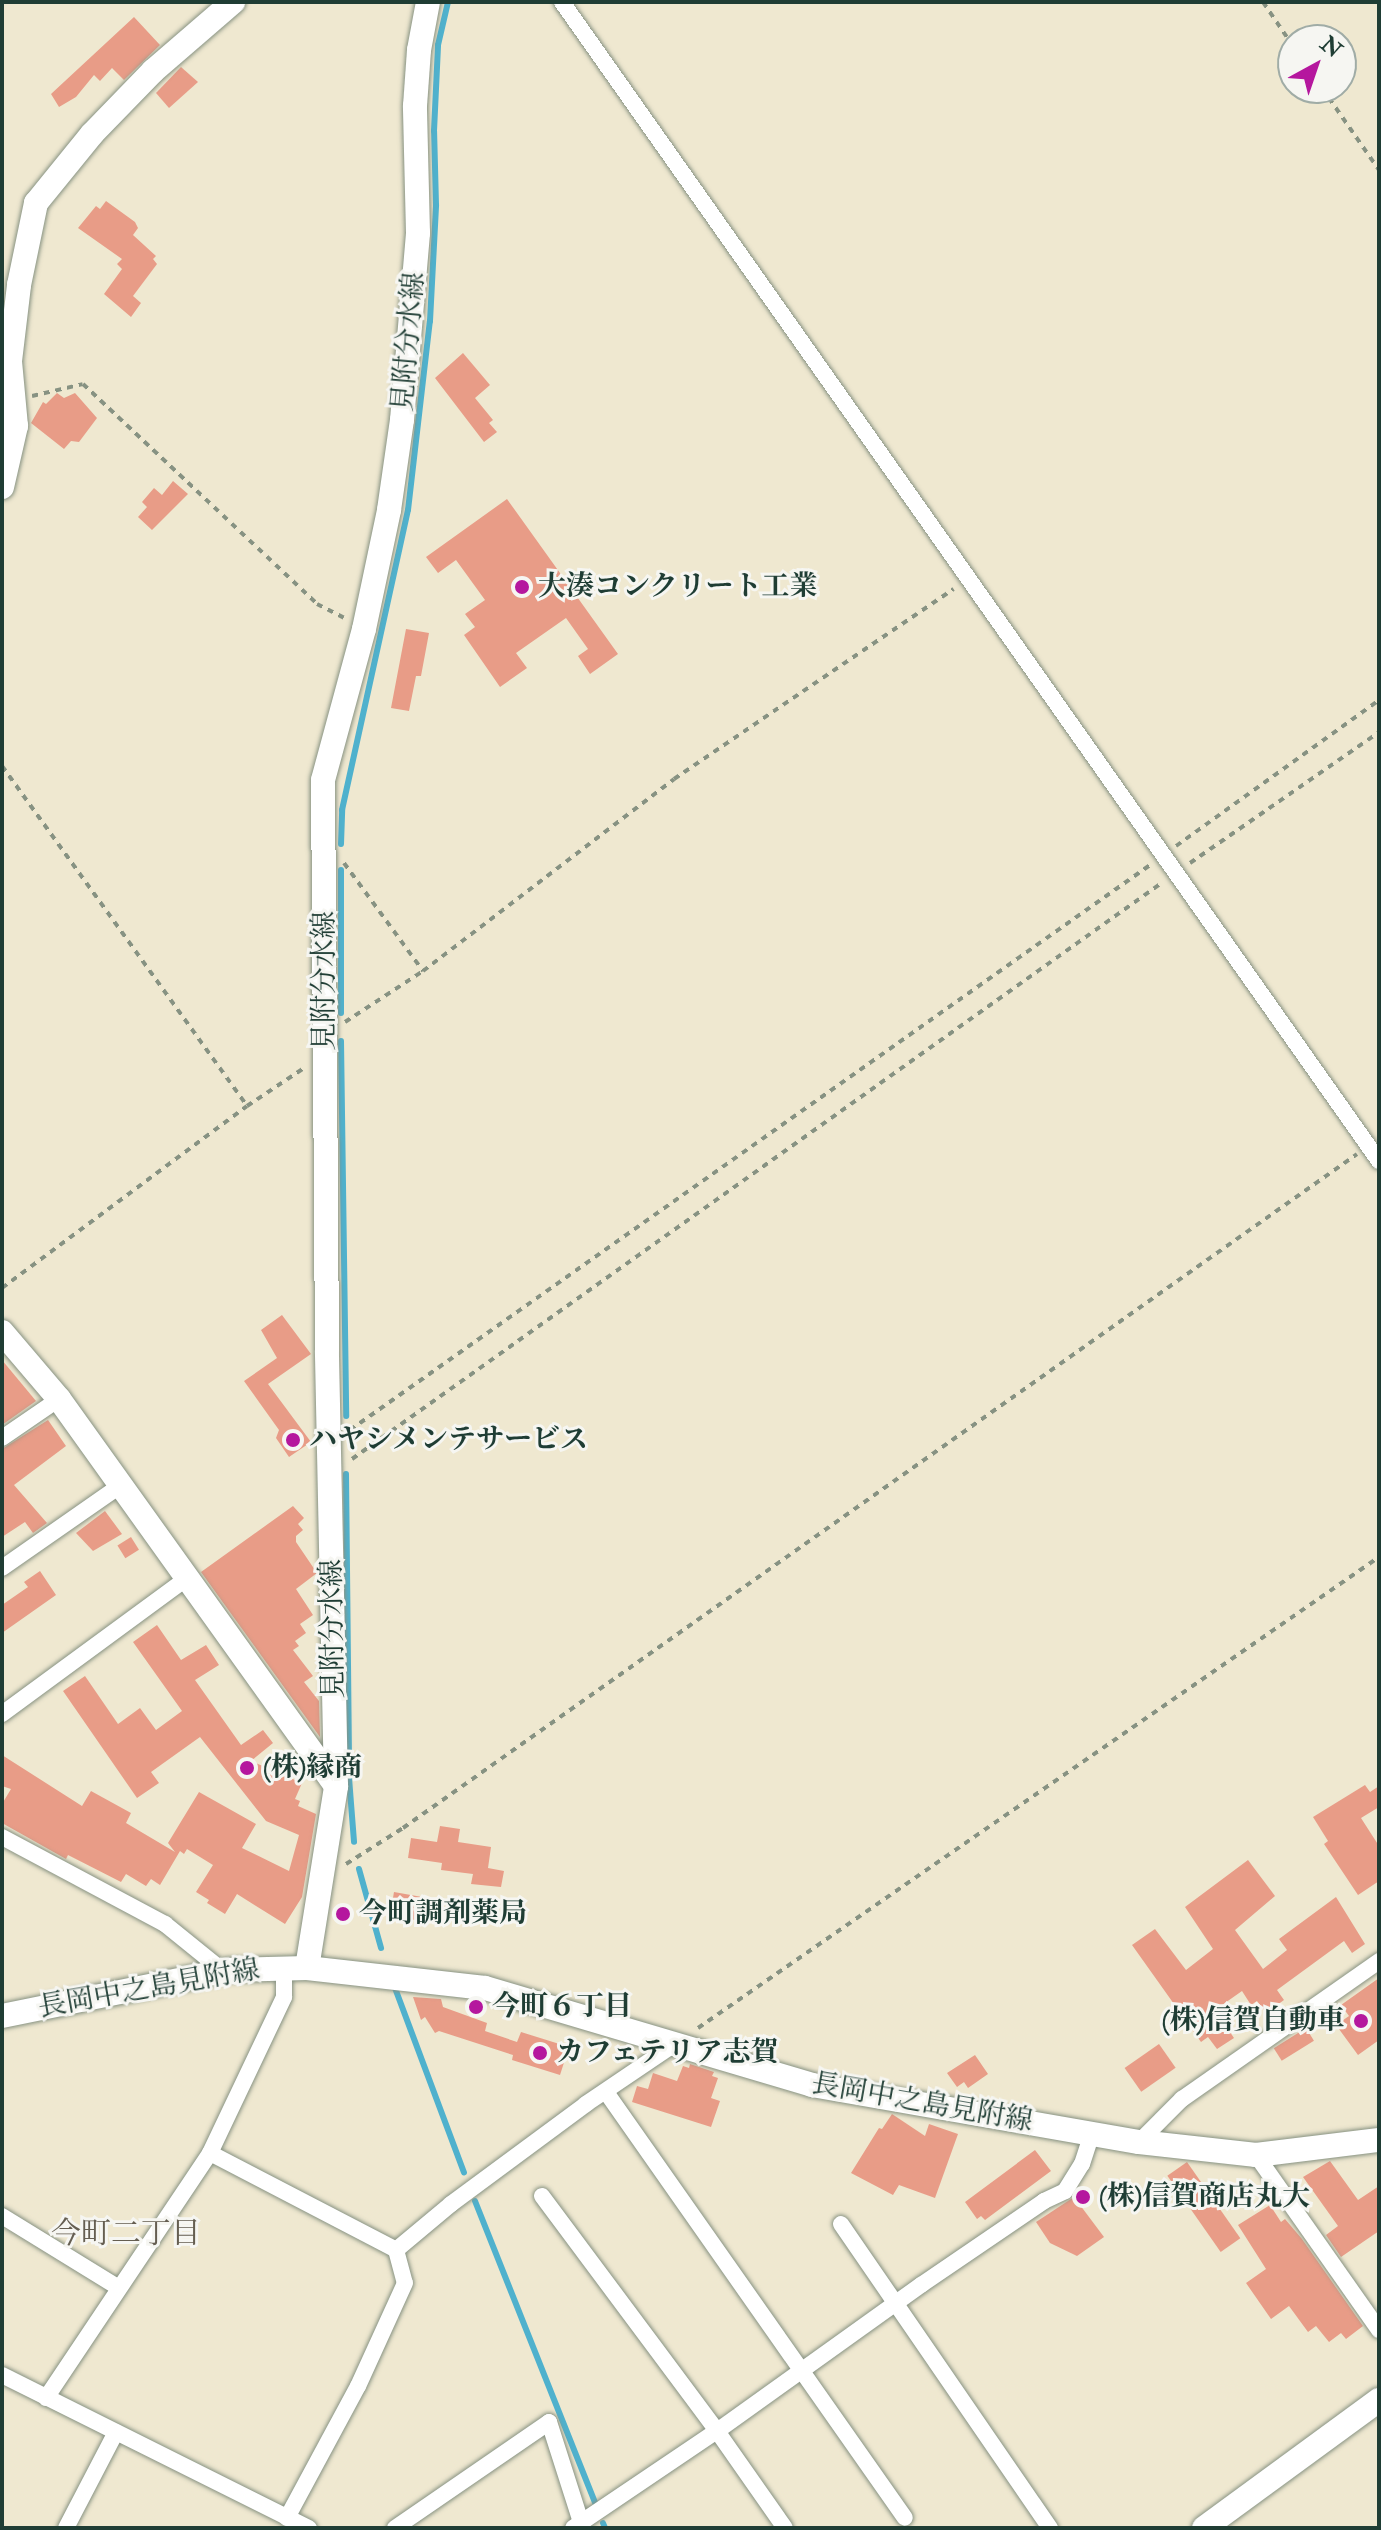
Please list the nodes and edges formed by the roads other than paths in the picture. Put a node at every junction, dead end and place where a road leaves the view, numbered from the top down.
1 (233, 2) edge
2 (428, 2) edge
3 (562, 2) edge
4 (2, 487) edge
5 (1379, 1161) edge
6 (2, 1332) edge
7 (59, 1399) junction
8 (2, 1438) edge
9 (118, 1487) junction
10 (2, 1568) edge
11 (187, 1578) junction
12 (2, 1714) edge
13 (336, 1786) junction
14 (2, 1837) edge
15 (1379, 1961) edge
16 (295, 1967) junction
17 (223, 1971) junction
18 (2, 2016) edge
19 (676, 2043) junction
20 (606, 2092) junction
21 (1092, 2133) junction
22 (1379, 2140) edge
23 (1139, 2142) junction
24 (210, 2153) junction
25 (1256, 2155) junction
26 (542, 2196) dead end
27 (2, 2216) edge
28 (841, 2224) dead end
29 (396, 2250) junction
30 (119, 2288) junction
31 (897, 2305) junction
32 (1379, 2330) edge
33 (802, 2371) junction
34 (2, 2375) edge
35 (46, 2398) junction
36 (1379, 2400) edge
37 (717, 2431) junction
38 (116, 2432) junction
39 (287, 2518) junction
40 (905, 2518) dead end
41 (577, 2525) edge
42 (66, 2528) edge
43 (309, 2528) edge
44 (395, 2528) edge
45 (785, 2528) edge
46 (1050, 2528) edge
47 (1204, 2528) edge

1 - 4 main road
2 - 13 main road, 見附分水線
3 - 5 street
6 - 7 main road
7 - 8 street
7 - 9 main road
9 - 10 street
9 - 11 main road
11 - 12 street
11 - 13 main road
13 - 16 main road, 見附分水線
14 - 17 street
15 - 23 street
16 - 17 main road, 長岡中之島見附線
16 - 19 main road, 長岡中之島見附線
16 - 24 street
17 - 18 main road, 長岡中之島見附線
19 - 20 street
19 - 21 main road, 長岡中之島見附線
20 - 29 street
20 - 33 street
21 - 23 main road, 長岡中之島見附線
21 - 31 street
22 - 25 main road, 長岡中之島見附線
23 - 25 main road, 長岡中之島見附線
24 - 29 street
24 - 30 street
25 - 32 street
26 - 37 street
27 - 30 street
28 - 31 street
29 - 39 street
30 - 35 street
31 - 33 street
31 - 46 street
33 - 37 street
33 - 40 street
34 - 35 street
35 - 38 street
36 - 47 main road
37 - 41 street
37 - 45 street
38 - 39 street
38 - 42 street
39 - 43 street
41 - 44 street

